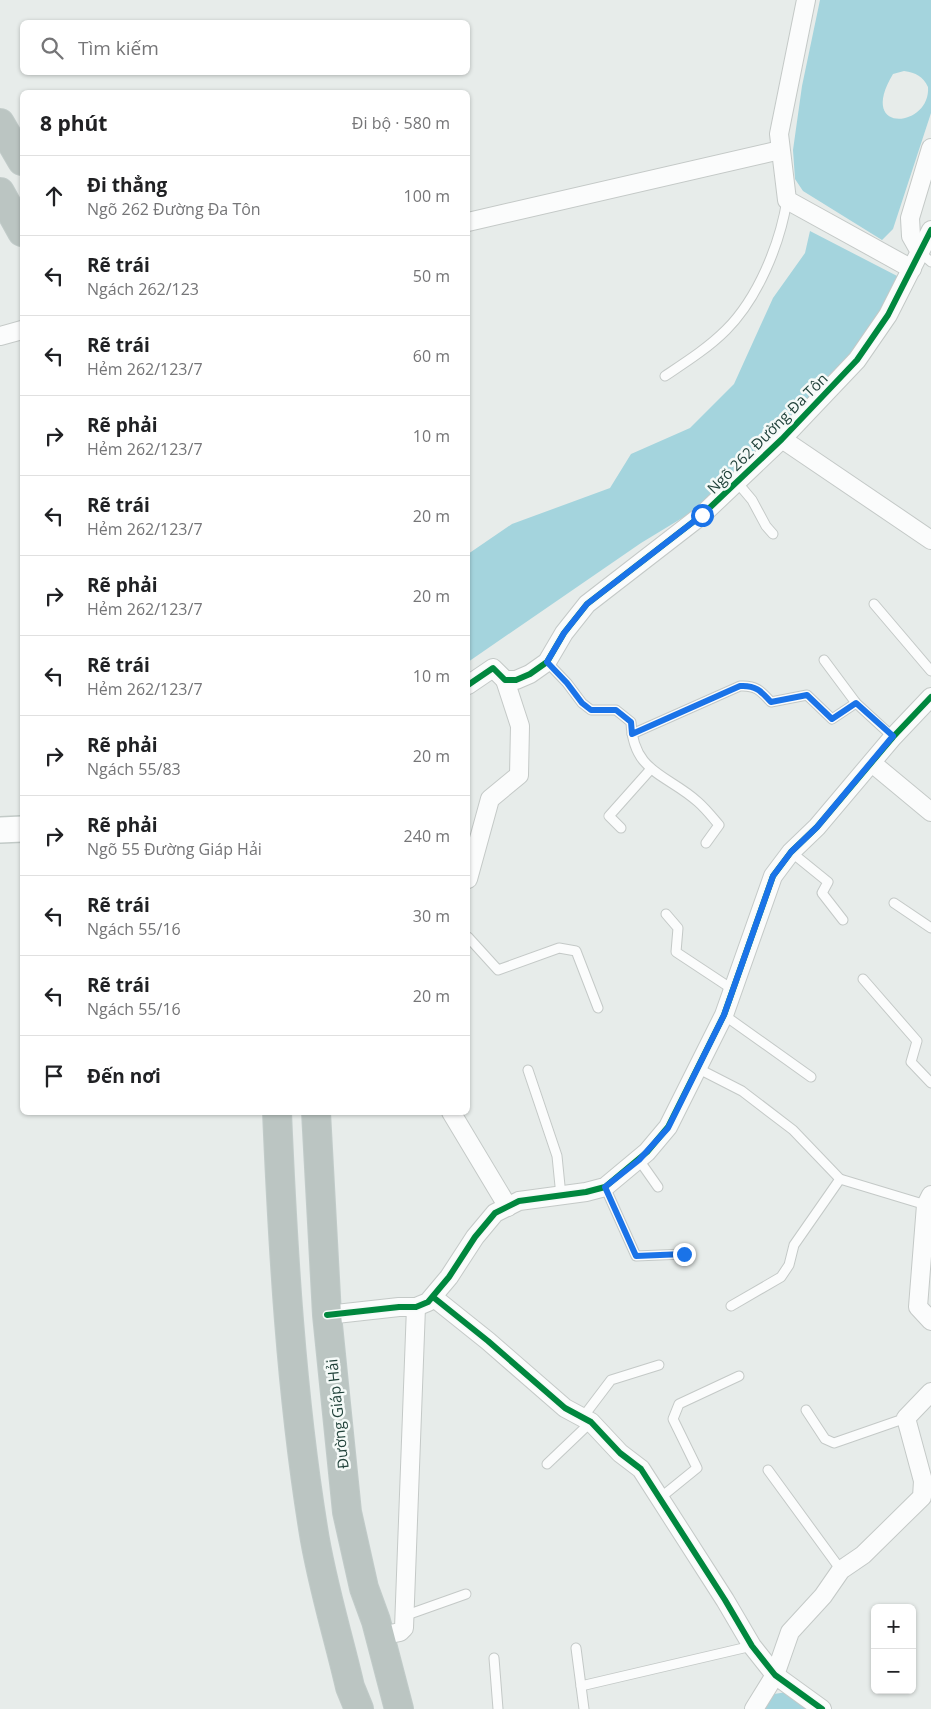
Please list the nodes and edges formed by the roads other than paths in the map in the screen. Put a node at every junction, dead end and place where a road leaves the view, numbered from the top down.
1 (806, 0) edge
2 (0, 122) edge
3 (931, 148) edge
4 (780, 150) junction
5 (20, 157) edge
6 (0, 192) edge
7 (787, 200) junction
8 (470, 222) edge
9 (20, 225) edge
10 (931, 230) edge
11 (925, 257) edge
12 (912, 269) junction
13 (20, 331) edge
14 (0, 336) edge
15 (665, 376) dead end
16 (782, 439) junction
17 (736, 481) junction
18 (773, 534) dead end
19 (931, 540) edge
20 (874, 604) dead end
21 (824, 660) dead end
22 (547, 662) junction
23 (931, 671) edge
24 (505, 680) junction
25 (470, 684) edge
26 (931, 696) edge
27 (856, 703) junction
28 (632, 734) junction
29 (893, 736) junction
30 (872, 763) junction
31 (650, 770) junction
32 (931, 812) edge
33 (621, 828) dead end
34 (20, 829) edge
35 (0, 830) edge
36 (706, 843) dead end
37 (791, 852) junction
38 (470, 872) edge
39 (894, 904) dead end
40 (666, 914) dead end
41 (843, 920) dead end
42 (931, 928) edge
43 (470, 939) edge
44 (863, 979) dead end
45 (732, 989) junction
46 (598, 1008) dead end
47 (724, 1015) junction
48 (697, 1068) junction
49 (528, 1070) dead end
50 (811, 1077) dead end
51 (931, 1083) edge
52 (277, 1115) edge
53 (316, 1115) edge
54 (452, 1115) edge
55 (639, 1160) junction
56 (840, 1179) junction
57 (605, 1187) junction
58 (658, 1187) dead end
59 (561, 1196) junction
60 (928, 1200) edge
61 (508, 1207) junction
62 (322, 1226) junction
63 (282, 1229) junction
64 (684, 1254) dead end
65 (433, 1297) junction
66 (731, 1306) dead end
67 (416, 1307) junction
68 (327, 1315) junction
69 (931, 1321) edge
70 (659, 1365) dead end
71 (739, 1376) dead end
72 (931, 1392) edge
73 (806, 1410) dead end
74 (906, 1418) junction
75 (587, 1420) junction
76 (338, 1421) junction
77 (300, 1428) junction
78 (547, 1464) dead end
79 (768, 1470) dead end
80 (660, 1498) junction
81 (840, 1570) junction
82 (466, 1594) dead end
83 (404, 1616) junction
84 (380, 1636) junction
85 (752, 1646) junction
86 (576, 1648) dead end
87 (494, 1658) dead end
88 (775, 1675) junction
89 (581, 1686) junction
90 (359, 1709) edge
91 (399, 1709) edge
92 (498, 1709) edge
93 (584, 1709) edge
94 (754, 1709) edge
95 (822, 1709) edge

1 - 4 street
2 - 5 highway
3 - 11 street
4 - 7 street
4 - 8 street
6 - 9 highway
7 - 12 street
7 - 15 lane
10 - 11 street, Ngõ 262 Đường Đa Tôn
11 - 12 street, Ngõ 262 Đường Đa Tôn
12 - 16 street, Ngõ 262 Đường Đa Tôn
13 - 14 street
16 - 17 street, Ngõ 262 Đường Đa Tôn
16 - 19 street
17 - 18 lane
17 - 22 street, Ngõ 262 Đường Đa Tôn
20 - 23 lane
21 - 27 lane
22 - 24 street, Ngõ 262 Đường Đa Tôn
22 - 28 lane
24 - 25 street
24 - 38 street
26 - 29 street
27 - 28 lane
27 - 29 lane
28 - 31 lane
29 - 30 street
30 - 32 street
30 - 37 street
31 - 33 lane
31 - 36 lane
34 - 35 street
37 - 41 lane
37 - 45 street
39 - 42 lane
40 - 45 lane
43 - 46 lane
44 - 51 lane
45 - 47 street
47 - 48 street
47 - 50 lane
48 - 55 street
48 - 56 lane
49 - 59 lane
52 - 63 highway
53 - 62 highway, Đường Giáp Hải
54 - 61 street
55 - 57 street
55 - 58 lane
56 - 60 lane
56 - 66 lane
57 - 59 street
57 - 64 lane
59 - 61 street
60 - 69 street
61 - 65 street
62 - 63 highway
62 - 68 highway, Đường Giáp Hải
63 - 77 highway
65 - 67 street
65 - 75 street
67 - 68 street
67 - 83 street
68 - 76 highway, Đường Giáp Hải
70 - 75 lane
71 - 80 lane
72 - 74 street
73 - 74 lane
74 - 81 street
75 - 78 lane
75 - 80 street
76 - 77 highway
76 - 84 highway, Đường Giáp Hải
77 - 90 highway
79 - 81 lane
80 - 85 street
81 - 88 street
82 - 83 lane
83 - 84 street
84 - 91 highway, Đường Giáp Hải
85 - 88 street
85 - 89 lane
86 - 89 lane
87 - 92 lane
88 - 94 street
88 - 95 street
89 - 93 lane

